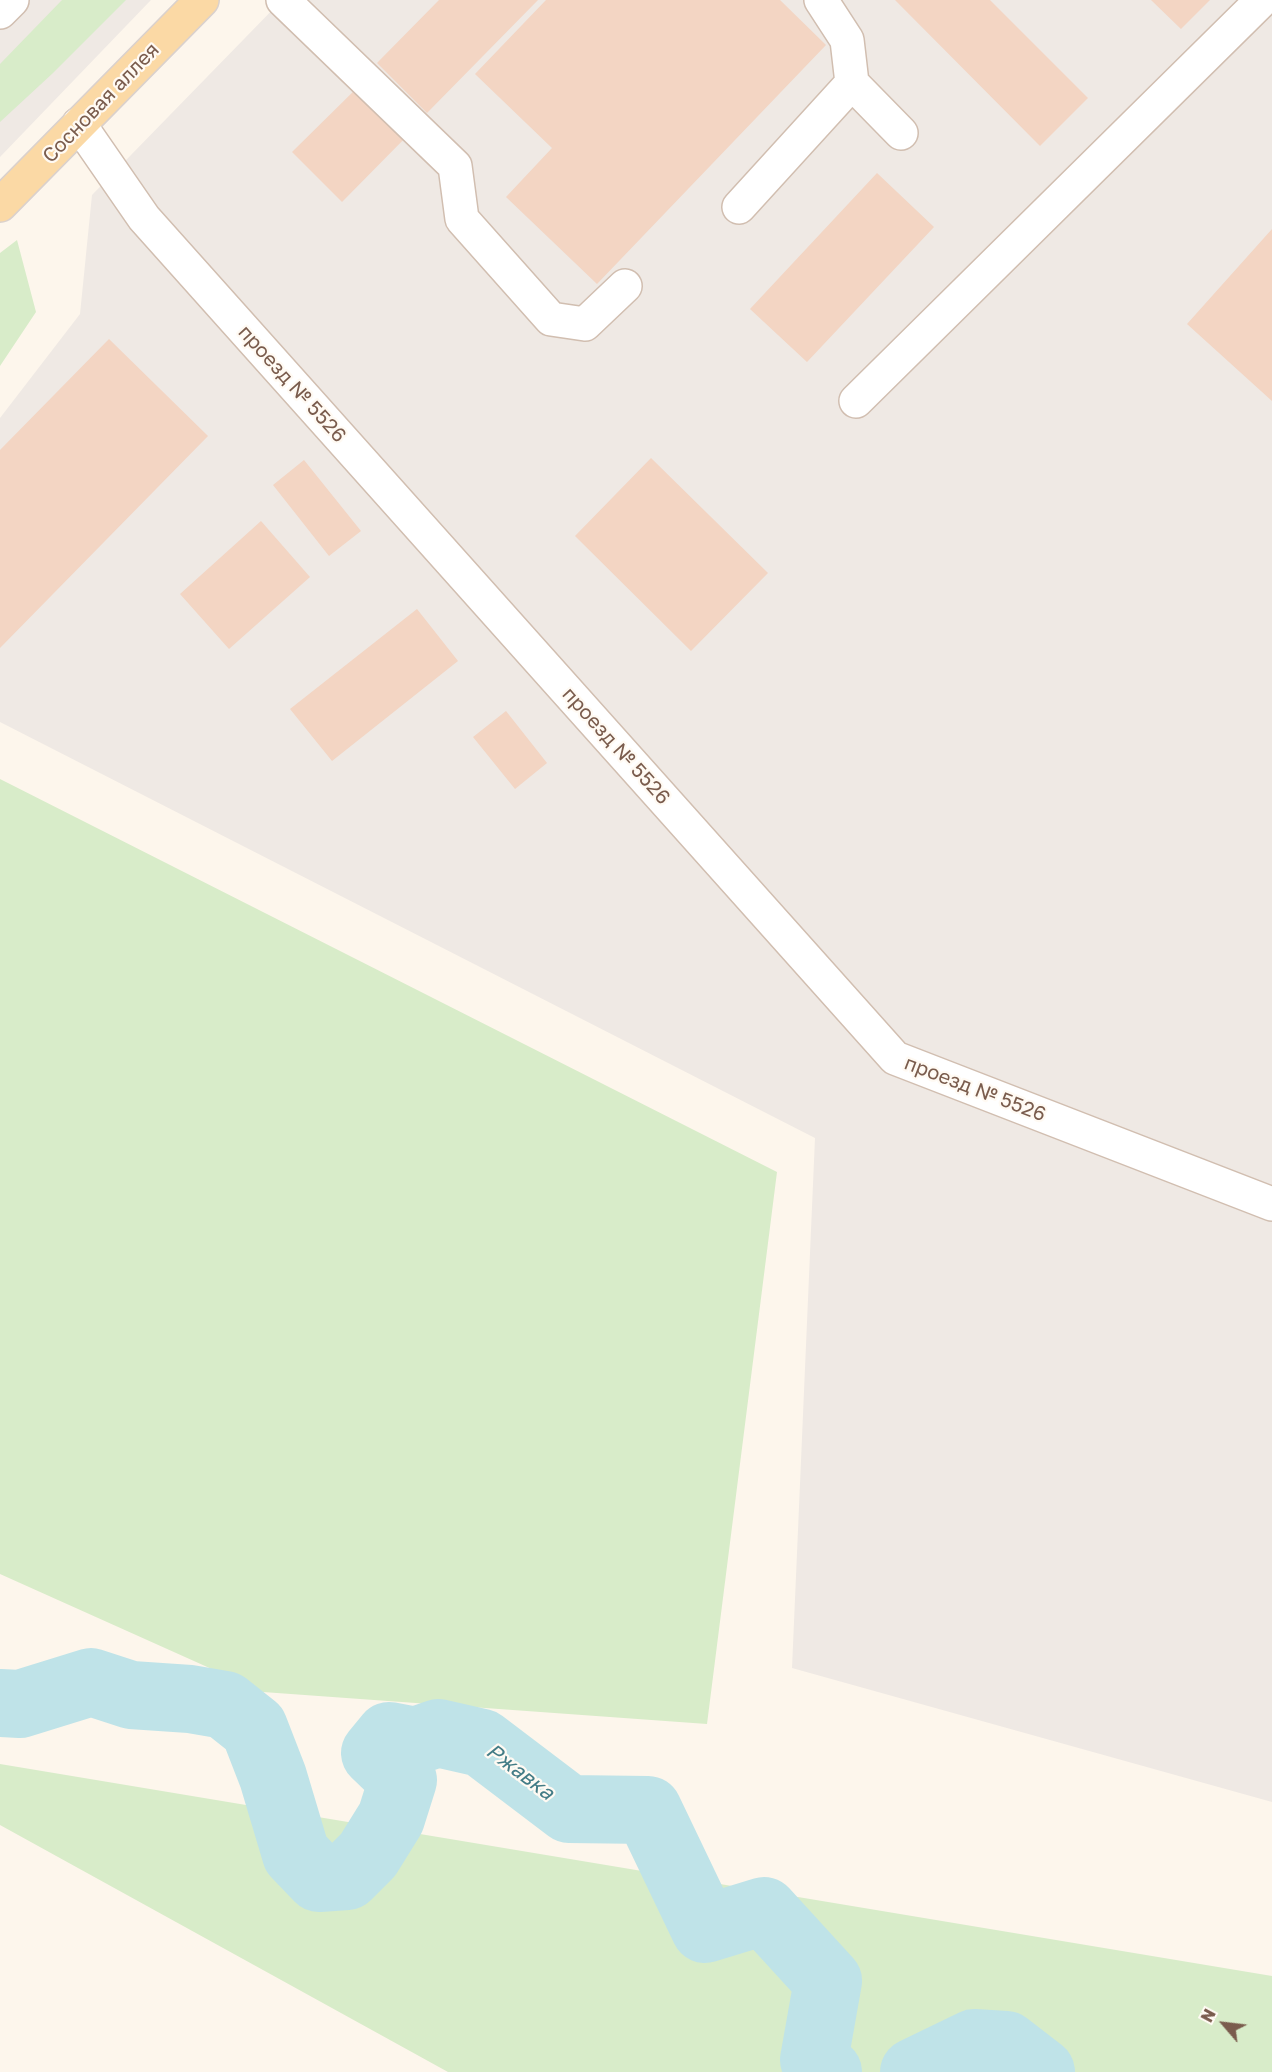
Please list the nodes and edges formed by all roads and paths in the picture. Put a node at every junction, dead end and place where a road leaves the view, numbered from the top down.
1 (12, 0) edge
2 (202, 0) edge
3 (283, 0) edge
4 (821, 0) edge
5 (1262, 0) edge
6 (0, 12) edge
7 (852, 83) junction
8 (79, 124) junction
9 (901, 133) dead end
10 (0, 205) edge
11 (739, 207) dead end
12 (625, 286) dead end
13 (855, 401) dead end
14 (1272, 1204) edge

1 - 6 street
2 - 8 main road, Сосновая аллея
3 - 12 street
4 - 7 street
5 - 13 street
7 - 9 street
7 - 11 street
8 - 10 main road, Сосновая аллея
8 - 14 street, проезд № 5526

